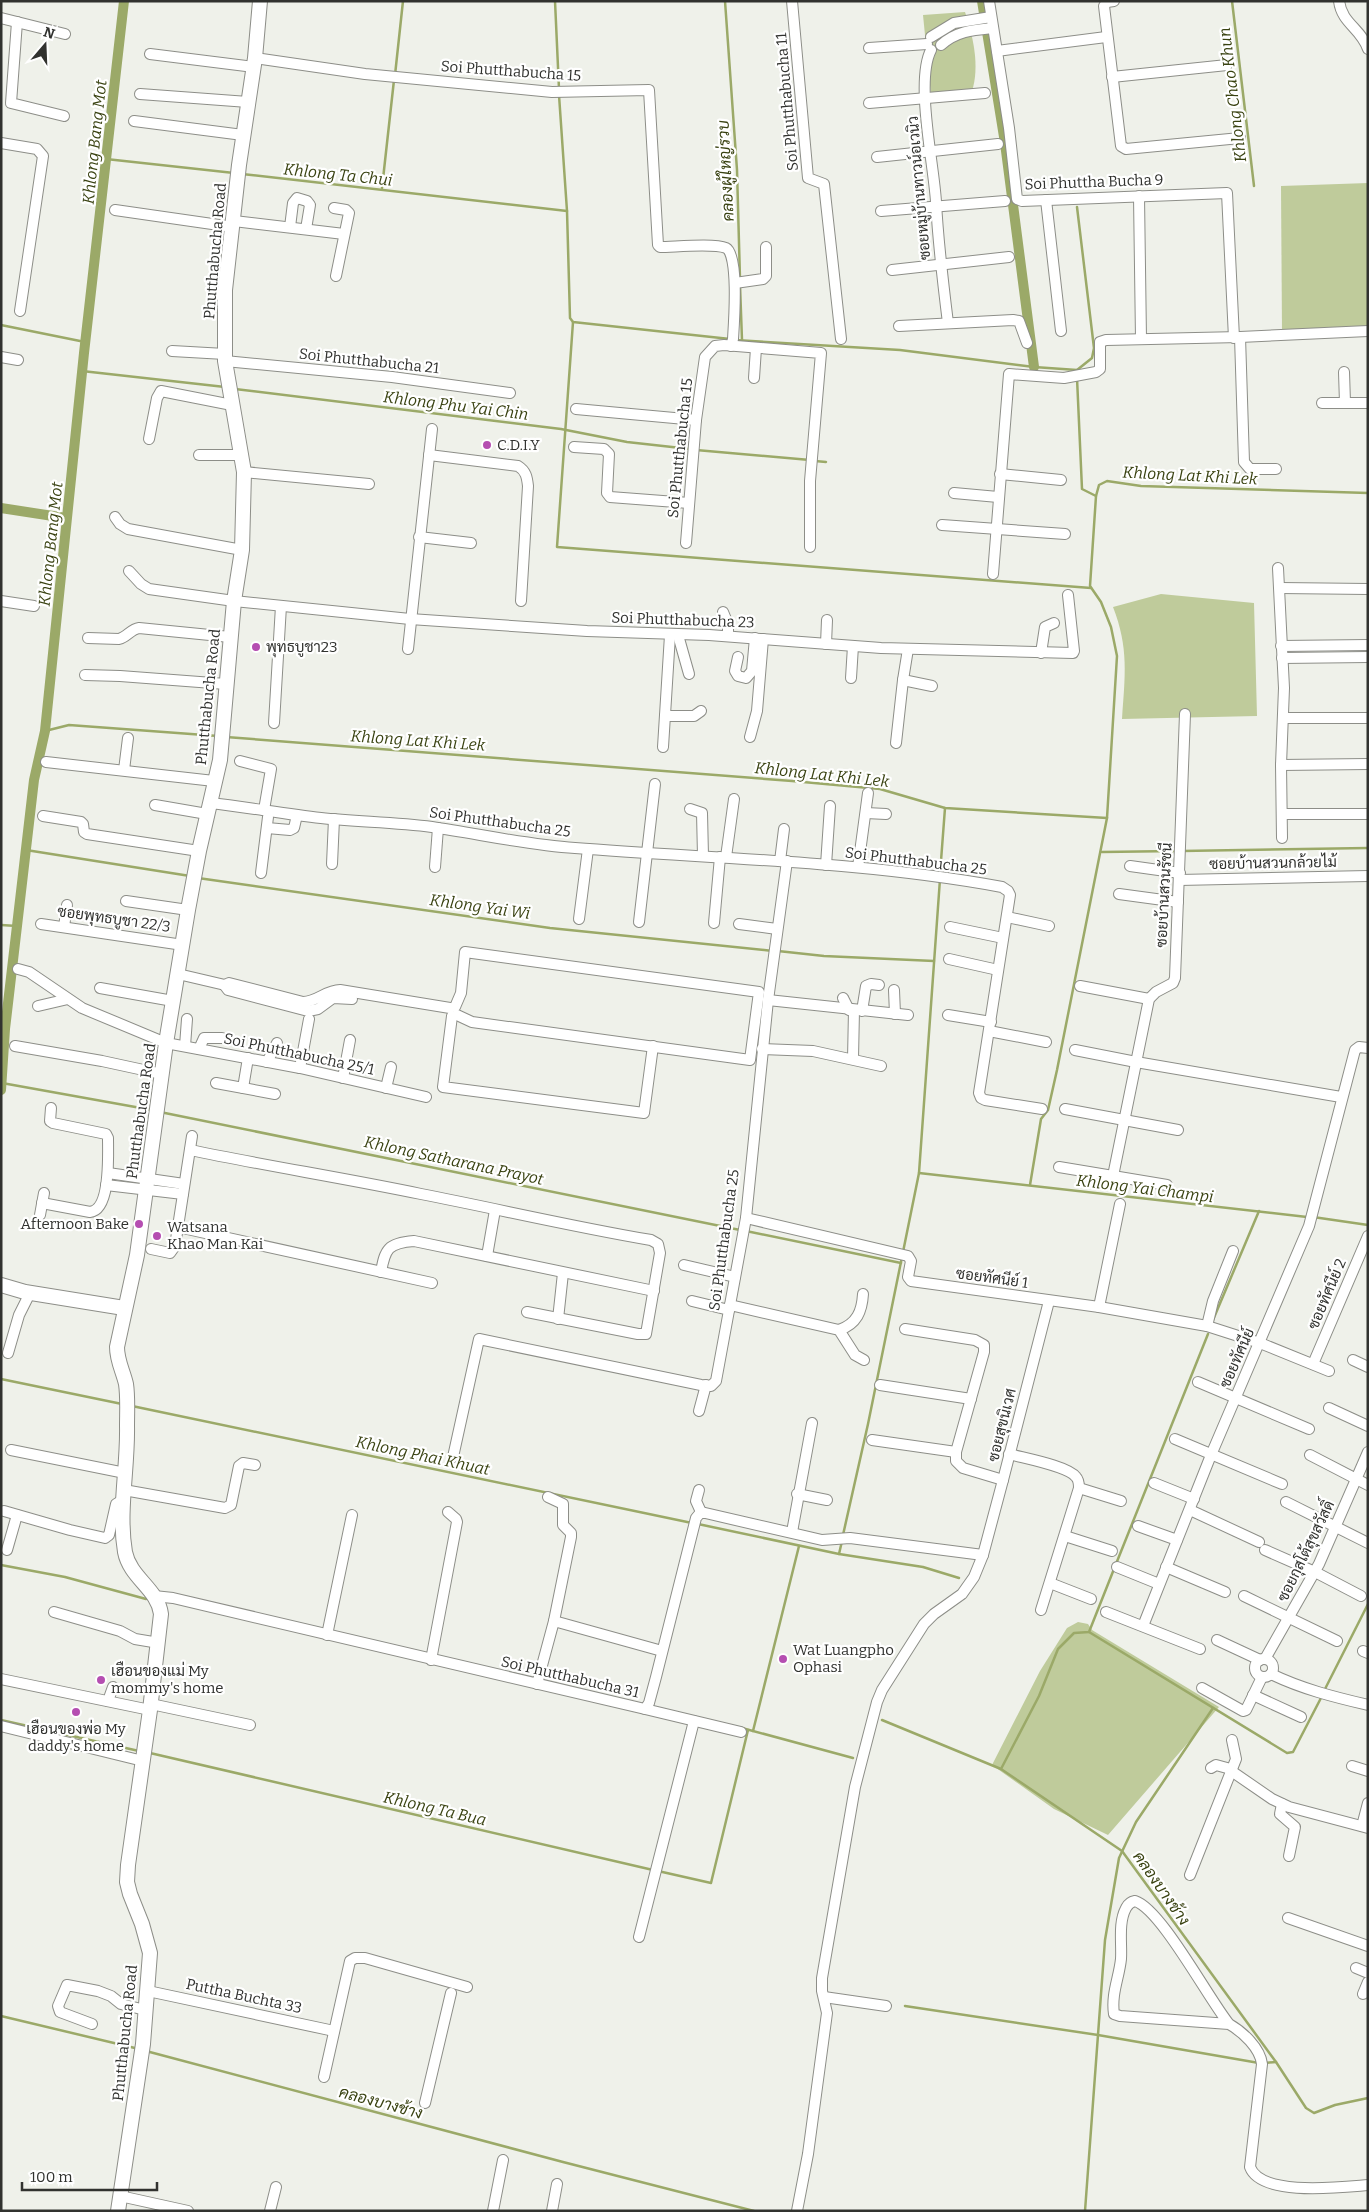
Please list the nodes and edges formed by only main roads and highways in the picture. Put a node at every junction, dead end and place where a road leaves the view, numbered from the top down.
1 (260, 1) edge
2 (1, 1285) edge
3 (124, 1308) junction
4 (118, 2211) edge

1 - 3 main road, Phutthabucha Road
2 - 3 main road
3 - 4 main road, Phutthabucha Road

